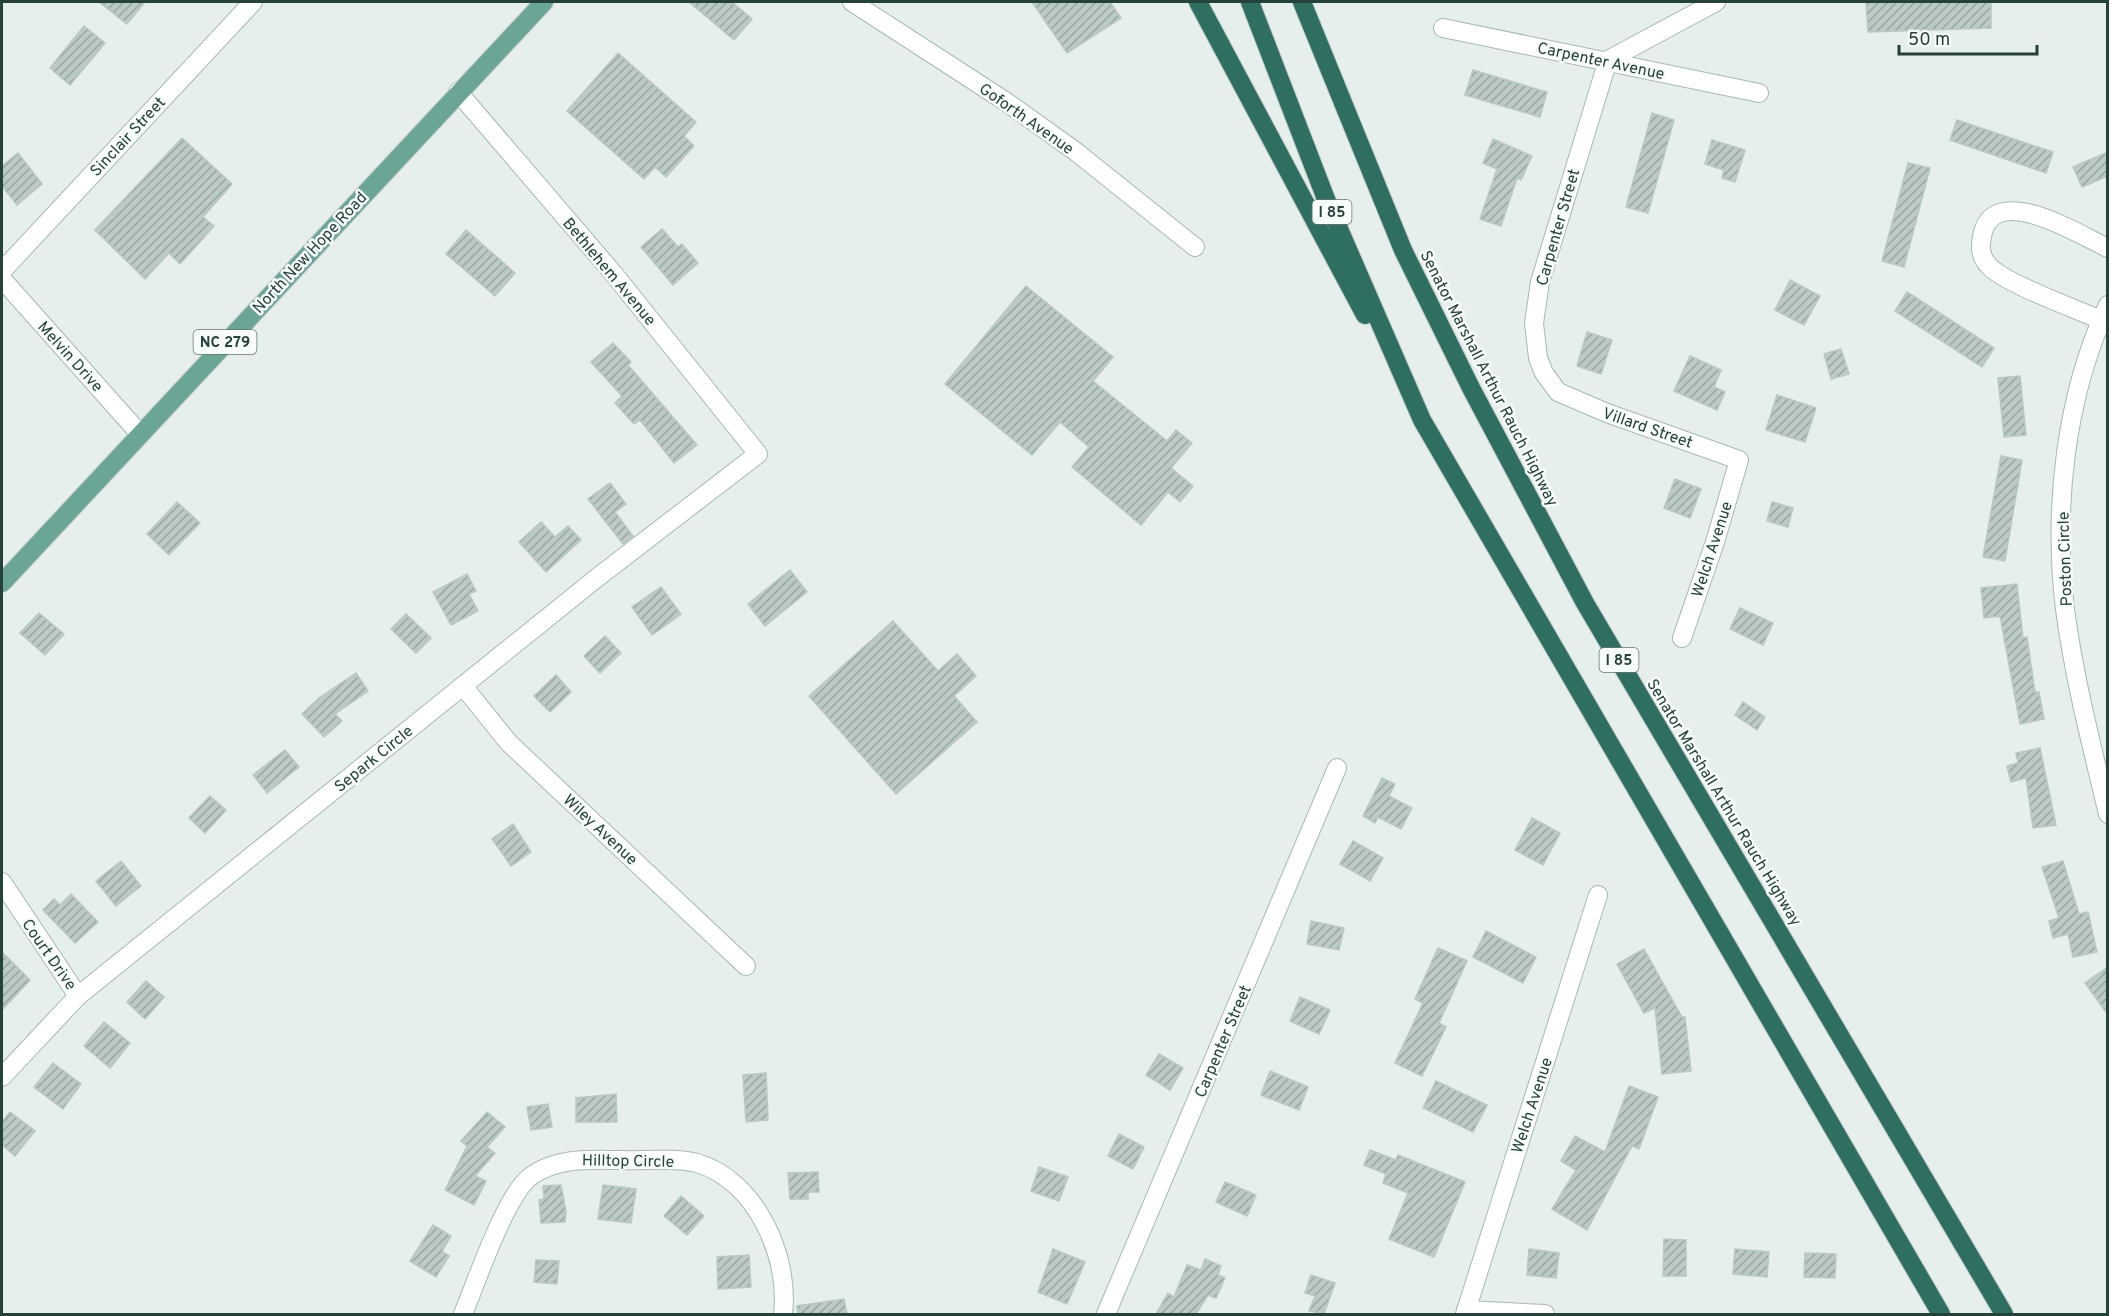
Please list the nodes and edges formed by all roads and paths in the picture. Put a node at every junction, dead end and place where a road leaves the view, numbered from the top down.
1 (253, 2) edge
2 (544, 2) edge
3 (852, 2) edge
4 (1198, 2) edge
5 (1250, 2) edge
6 (1302, 2) edge
7 (1716, 2) edge
8 (1443, 28) dead end
9 (1608, 60) junction
10 (458, 92) junction
11 (1759, 93) dead end
12 (1195, 247) dead end
13 (2108, 248) edge
14 (2, 271) edge
15 (2, 279) edge
16 (2104, 313) edge
17 (1558, 392) joint
18 (1422, 420) junction
19 (140, 434) junction
20 (758, 454) joint
21 (1739, 460) joint
22 (2, 583) edge
23 (1682, 638) dead end
24 (463, 686) junction
25 (1337, 768) dead end
26 (2108, 814) edge
27 (2, 882) edge
28 (1598, 895) dead end
29 (746, 966) dead end
30 (78, 996) junction
31 (2, 1077) edge
32 (1466, 1312) edge
33 (463, 1314) edge
34 (783, 1314) edge
35 (1106, 1314) edge
36 (1545, 1314) edge
37 (1941, 1314) edge
38 (2005, 1314) edge

1 - 14 street, Sinclair Street
2 - 10 main road, North New Hope Road / NC 279
3 - 12 street, Goforth Avenue
4 - 18 highway
5 - 18 highway, I 85
6 - 38 highway, Senator Marshall Arthur Rauch Highway / I 85
7 - 9 street
8 - 9 street, Carpenter Avenue
9 - 11 street, Carpenter Avenue
9 - 17 street, Carpenter Street
10 - 19 main road, North New Hope Road / NC 279
10 - 20 street, Bethlehem Avenue
13 - 16 street
15 - 19 street, Melvin Drive
16 - 26 street, Poston Circle
17 - 21 street, Villard Street
18 - 37 highway, I 85
19 - 22 main road, North New Hope Road / NC 279
20 - 24 street, Separk Circle
21 - 23 street, Welch Avenue
24 - 29 street, Wiley Avenue
24 - 30 street, Separk Circle
25 - 35 street, Carpenter Street
27 - 30 street, Court Drive
28 - 32 street, Welch Avenue
30 - 31 street, Separk Circle
32 - 36 street
33 - 34 street, Hilltop Circle

